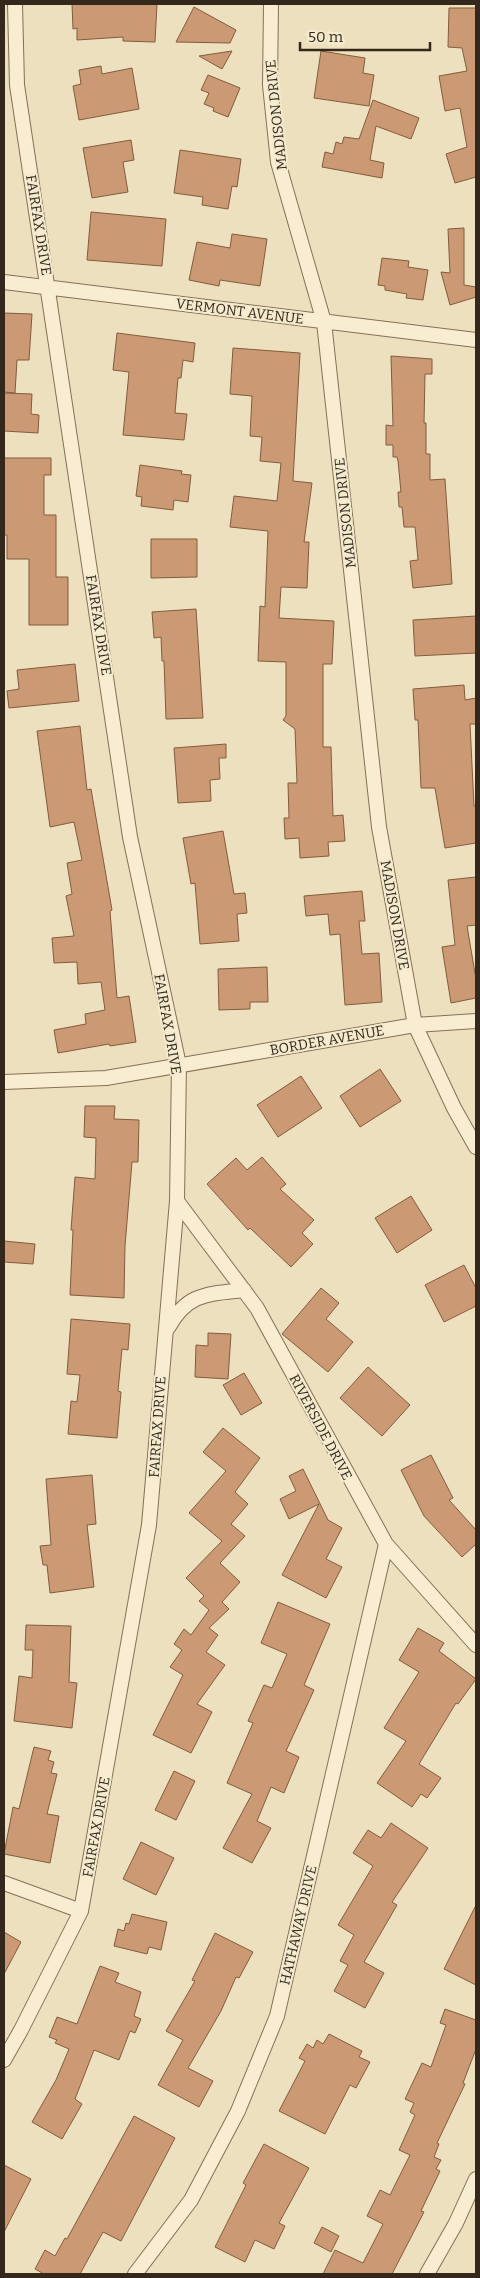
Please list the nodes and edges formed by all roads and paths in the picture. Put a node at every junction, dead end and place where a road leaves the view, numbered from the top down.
1 (15, 4) edge
2 (271, 4) edge
3 (4, 282) edge
4 (48, 287) junction
5 (324, 322) junction
6 (476, 340) edge
7 (476, 1021) edge
8 (415, 1025) junction
9 (179, 1065) junction
10 (4, 1082) edge
11 (476, 1146) edge
12 (177, 1201) junction
13 (244, 1290) junction
14 (164, 1335) junction
15 (386, 1544) junction
16 (476, 1645) edge
17 (4, 1883) edge
18 (81, 1911) junction
19 (4, 2060) edge
20 (476, 2179) edge
21 (135, 2274) edge
22 (426, 2274) edge

1 - 4 street, FAIRFAX DRIVE
2 - 5 street, MADISON DRIVE
3 - 4 street, VERMONT AVENUE
4 - 5 street, VERMONT AVENUE
4 - 9 street, FAIRFAX DRIVE
5 - 6 street, VERMONT AVENUE
5 - 8 street, MADISON DRIVE
7 - 8 street, BORDER AVENUE
8 - 9 street, BORDER AVENUE
8 - 11 street, MADISON DRIVE
9 - 10 street, BORDER AVENUE
9 - 12 street, FAIRFAX DRIVE
12 - 13 street, RIVERSIDE DRIVE
12 - 14 street, FAIRFAX DRIVE
13 - 14 street
13 - 15 street, RIVERSIDE DRIVE
14 - 18 street, FAIRFAX DRIVE
15 - 16 street, RIVERSIDE DRIVE
15 - 21 street, HATHAWAY DRIVE
17 - 18 street
18 - 19 street, FAIRFAX DRIVE
20 - 22 street

